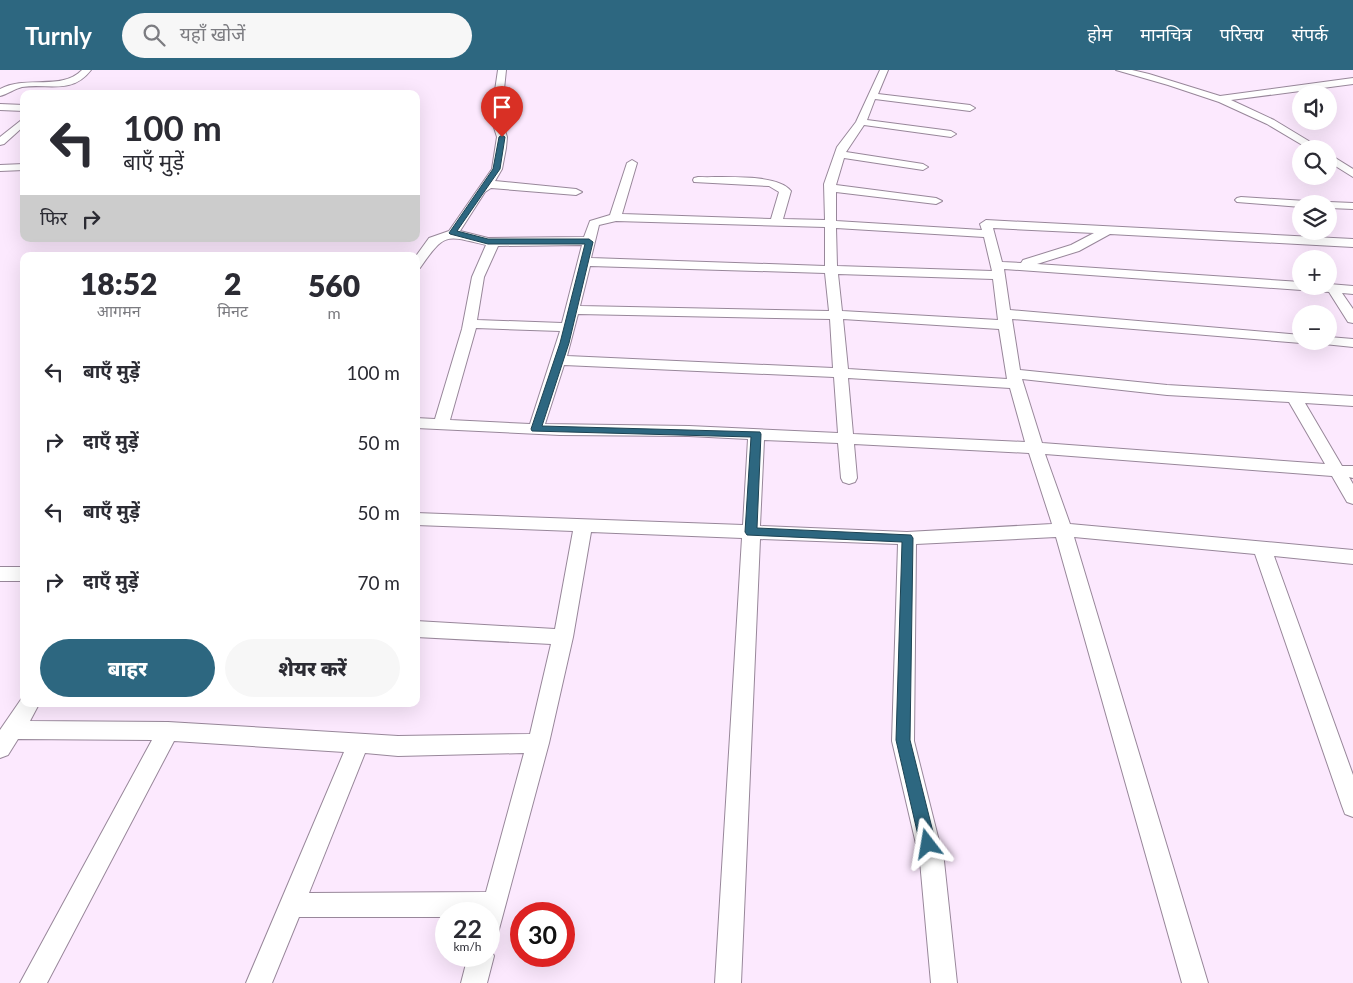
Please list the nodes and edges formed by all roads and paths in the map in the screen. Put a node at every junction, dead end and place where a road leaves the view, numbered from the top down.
1 (87, 70) edge
2 (502, 70) edge
3 (884, 70) edge
4 (1120, 70) edge
5 (1353, 81) edge
6 (0, 93) edge
7 (872, 96) junction
8 (1221, 99) junction
9 (0, 107) edge
10 (20, 108) edge
11 (970, 108) dead end
12 (861, 122) junction
13 (20, 124) edge
14 (951, 134) dead end
15 (16, 140) dead end
16 (1300, 140) edge
17 (0, 141) edge
18 (840, 154) junction
19 (632, 163) dead end
20 (1337, 163) edge
21 (20, 167) edge
22 (923, 167) dead end
23 (0, 168) edge
24 (1353, 174) edge
25 (698, 180) dead end
26 (488, 184) junction
27 (830, 188) junction
28 (576, 192) dead end
29 (1241, 200) dead end
30 (936, 201) dead end
31 (1292, 203) edge
32 (1337, 205) edge
33 (1353, 206) edge
34 (615, 217) junction
35 (776, 222) junction
36 (830, 224) junction
37 (1110, 229) junction
38 (453, 233) junction
39 (989, 234) junction
40 (494, 242) junction
41 (589, 242) junction
42 (1353, 243) edge
43 (420, 260) edge
44 (584, 262) junction
45 (1015, 266) junction
46 (831, 268) junction
47 (998, 270) junction
48 (1292, 286) edge
49 (1337, 289) edge
50 (1353, 290) edge
51 (1337, 295) edge
52 (572, 310) junction
53 (836, 315) junction
54 (1353, 319) edge
55 (1006, 320) junction
56 (470, 324) junction
57 (568, 327) junction
58 (1292, 337) edge
59 (1337, 342) edge
60 (1353, 343) edge
61 (559, 360) junction
62 (841, 373) junction
63 (1015, 379) junction
64 (1293, 396) junction
65 (1353, 401) edge
66 (420, 423) edge
67 (441, 425) junction
68 (536, 429) junction
69 (756, 434) junction
70 (846, 438) junction
71 (1035, 448) junction
72 (1345, 472) edge
73 (849, 478) dead end
74 (1353, 498) edge
75 (420, 519) edge
76 (583, 526) junction
77 (1063, 530) junction
78 (751, 532) junction
79 (907, 538) junction
80 (1262, 548) junction
81 (1353, 556) edge
82 (0, 574) edge
83 (20, 574) edge
84 (420, 628) edge
85 (563, 637) junction
86 (26, 707) edge
87 (12, 730) junction
88 (168, 732) junction
89 (538, 743) junction
90 (358, 744) junction
91 (0, 748) edge
92 (1353, 806) edge
93 (494, 902) edge
94 (290, 905) junction
95 (435, 911) edge
96 (478, 967) edge
97 (34, 983) edge
98 (259, 983) edge
99 (474, 983) edge
100 (728, 983) edge
101 (944, 983) edge
102 (1195, 983) edge

1 - 6 street
2 - 26 street
3 - 7 street
4 - 8 street
5 - 8 street
7 - 11 street
7 - 12 street
8 - 16 street
9 - 10 street
12 - 14 street
12 - 18 street
13 - 17 street
15 - 17 street
18 - 22 street
18 - 27 street
19 - 34 street
20 - 24 street
21 - 23 street
25 - 35 street
26 - 28 street
26 - 38 street
27 - 30 street
27 - 36 street
29 - 31 street
32 - 33 street
34 - 35 street
34 - 41 street
35 - 36 street
36 - 39 street
36 - 46 street
37 - 39 street
37 - 42 street
37 - 45 street
38 - 40 street
38 - 43 street
39 - 47 street
40 - 41 street
40 - 56 street
41 - 44 street
44 - 46 street
44 - 52 street
45 - 47 street
45 - 48 street
46 - 47 street
46 - 53 street
47 - 55 street
49 - 50 street
51 - 54 street
52 - 53 street
52 - 57 street
53 - 55 street
53 - 62 street
55 - 58 street
55 - 63 street
56 - 57 street
56 - 67 street
57 - 61 street
59 - 60 street
61 - 62 street
61 - 68 street
62 - 63 street
62 - 70 street
63 - 64 street
63 - 71 street
64 - 65 street
64 - 72 street
66 - 67 street
67 - 68 street
68 - 69 street
69 - 70 street
69 - 78 street
70 - 71 street
70 - 73 street
71 - 72 street
71 - 77 street
72 - 74 street
75 - 76 street
76 - 78 street
76 - 85 street
77 - 79 street
77 - 80 street
77 - 102 street
78 - 79 street
78 - 100 street
79 - 101 street
80 - 81 street
80 - 92 street
82 - 83 street
84 - 85 street
85 - 89 street
86 - 87 street
87 - 88 street
87 - 91 street
88 - 90 street
88 - 97 street
89 - 90 street
89 - 93 street
90 - 94 street
94 - 95 street
94 - 98 street
96 - 99 street

